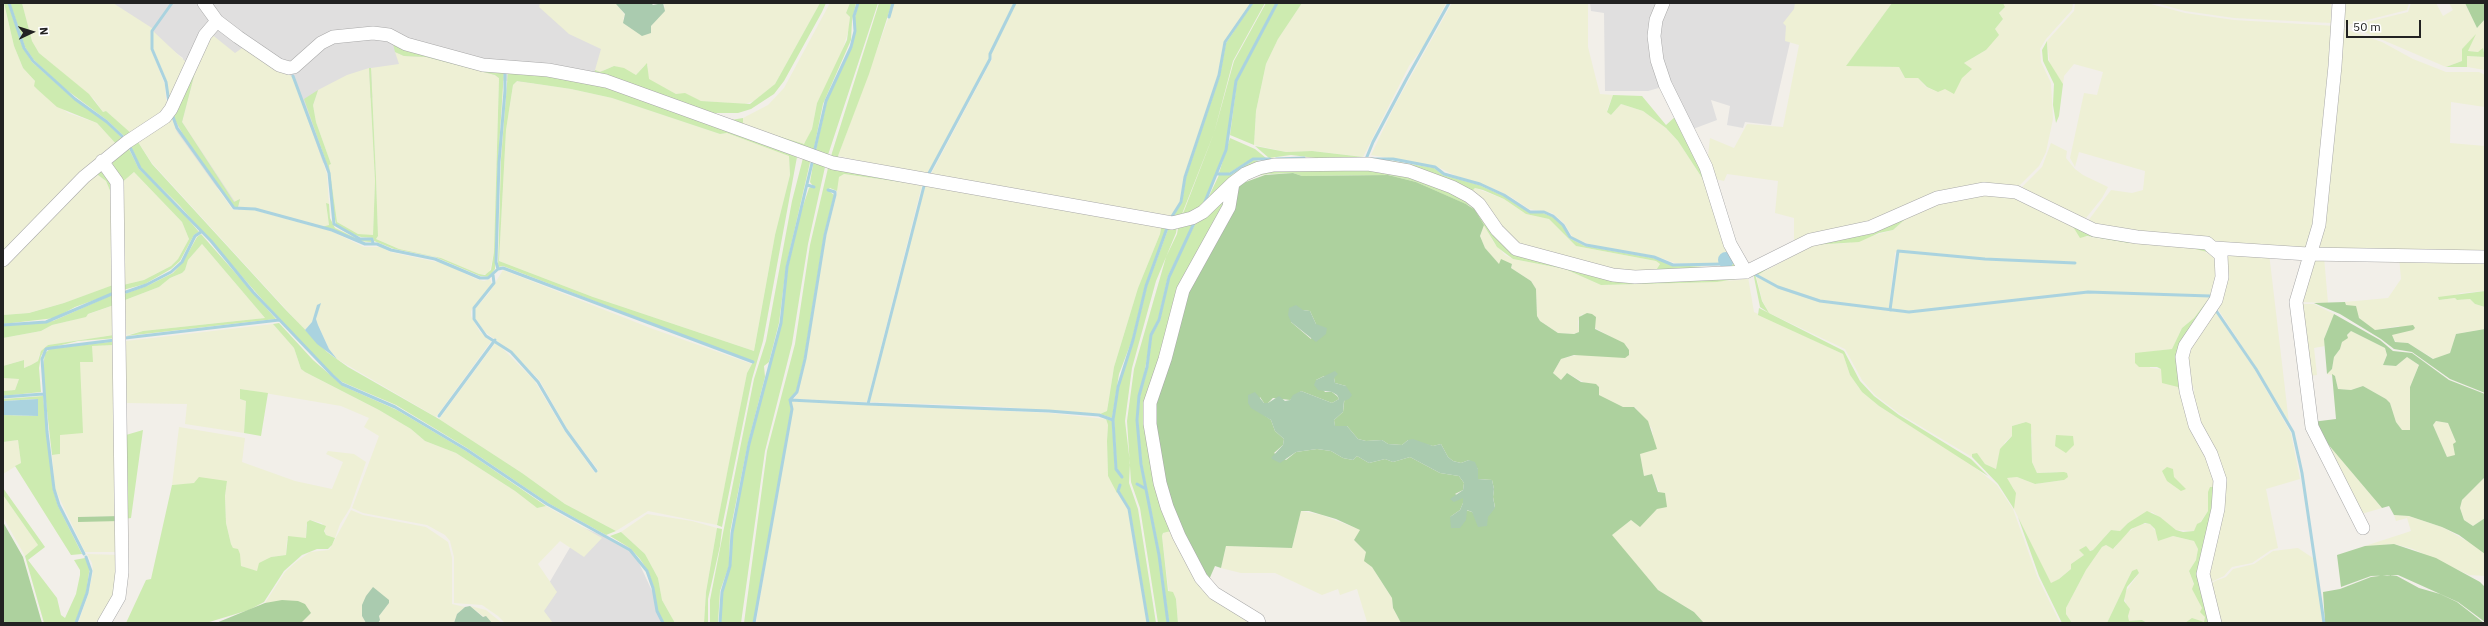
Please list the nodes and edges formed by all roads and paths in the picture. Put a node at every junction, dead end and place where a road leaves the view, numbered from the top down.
1 (204, 3) edge
2 (1663, 3) edge
3 (2339, 3) edge
4 (217, 21) junction
5 (102, 161) junction
6 (1233, 182) junction
7 (2215, 248) junction
8 (2308, 254) junction
9 (2485, 257) edge
10 (3, 260) edge
11 (1746, 272) junction
12 (2363, 528) dead end
13 (104, 623) edge
14 (1259, 623) edge
15 (2215, 623) edge

1 - 4 street
2 - 11 street
3 - 8 street
4 - 5 street
4 - 6 street
5 - 10 street
5 - 13 street
6 - 11 street
6 - 14 street
7 - 8 street
7 - 11 street
7 - 15 street
8 - 9 street
8 - 12 street

